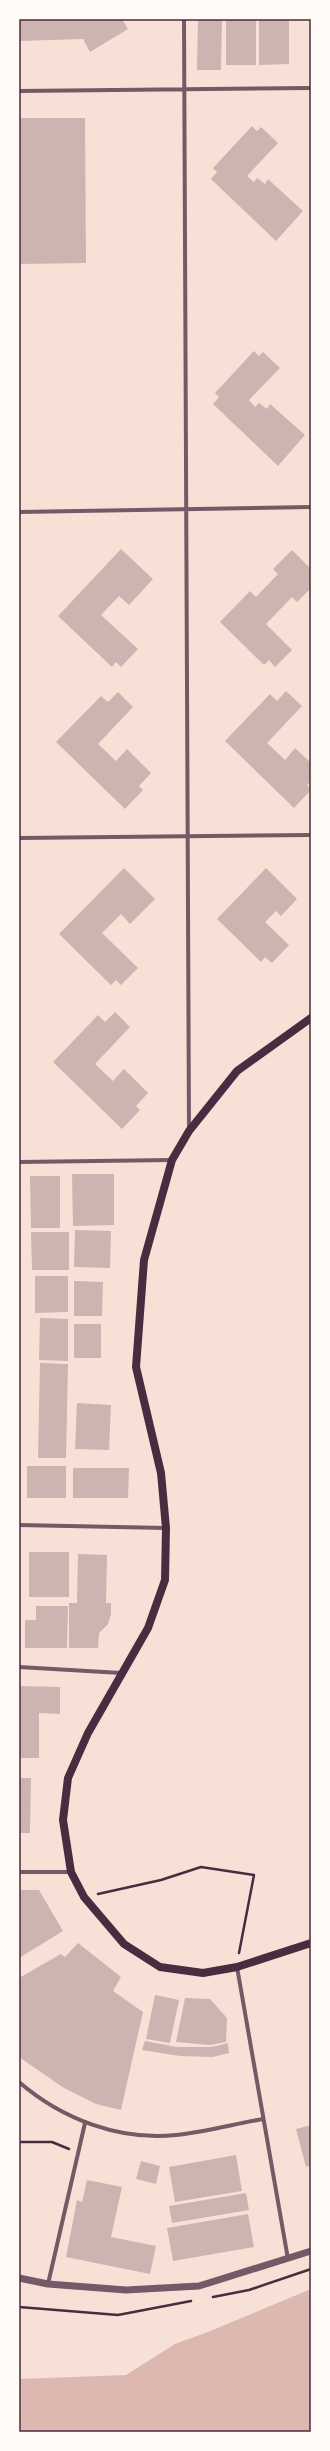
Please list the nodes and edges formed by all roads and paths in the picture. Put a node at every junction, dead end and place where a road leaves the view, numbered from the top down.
1 (184, 19) edge
2 (311, 88) edge
3 (184, 89) junction
4 (19, 91) edge
5 (311, 507) edge
6 (186, 509) junction
7 (19, 512) edge
8 (311, 835) edge
9 (187, 836) junction
10 (19, 838) edge
11 (311, 1018) edge
12 (189, 1131) junction
13 (172, 1160) junction
14 (19, 1162) edge
15 (19, 1525) edge
16 (166, 1528) junction
17 (19, 1667) edge
18 (122, 1674) junction
19 (19, 1872) edge
20 (71, 1872) junction
21 (84, 1897) junction
22 (311, 1943) edge
23 (237, 1967) junction
24 (19, 2082) edge
25 (263, 2119) junction
26 (85, 2123) junction
27 (19, 2142) edge
28 (78, 2154) junction
29 (311, 2251) edge
30 (288, 2260) junction
31 (19, 2278) edge
32 (48, 2284) junction

1 - 3 street
2 - 3 street
3 - 4 street
3 - 6 street
5 - 6 street
6 - 7 street
6 - 9 street
8 - 9 street
9 - 10 street
9 - 12 street
11 - 12 main road
12 - 13 main road
13 - 14 street
13 - 16 main road
15 - 16 street
16 - 18 main road
17 - 18 street
18 - 20 main road
19 - 20 street
20 - 21 main road
21 - 23 main road
21 - 23 path
22 - 23 main road
23 - 25 street
24 - 26 street
25 - 26 street
25 - 30 street
26 - 28 street
27 - 28 path
28 - 32 street
29 - 30 street
30 - 32 street
31 - 32 street

